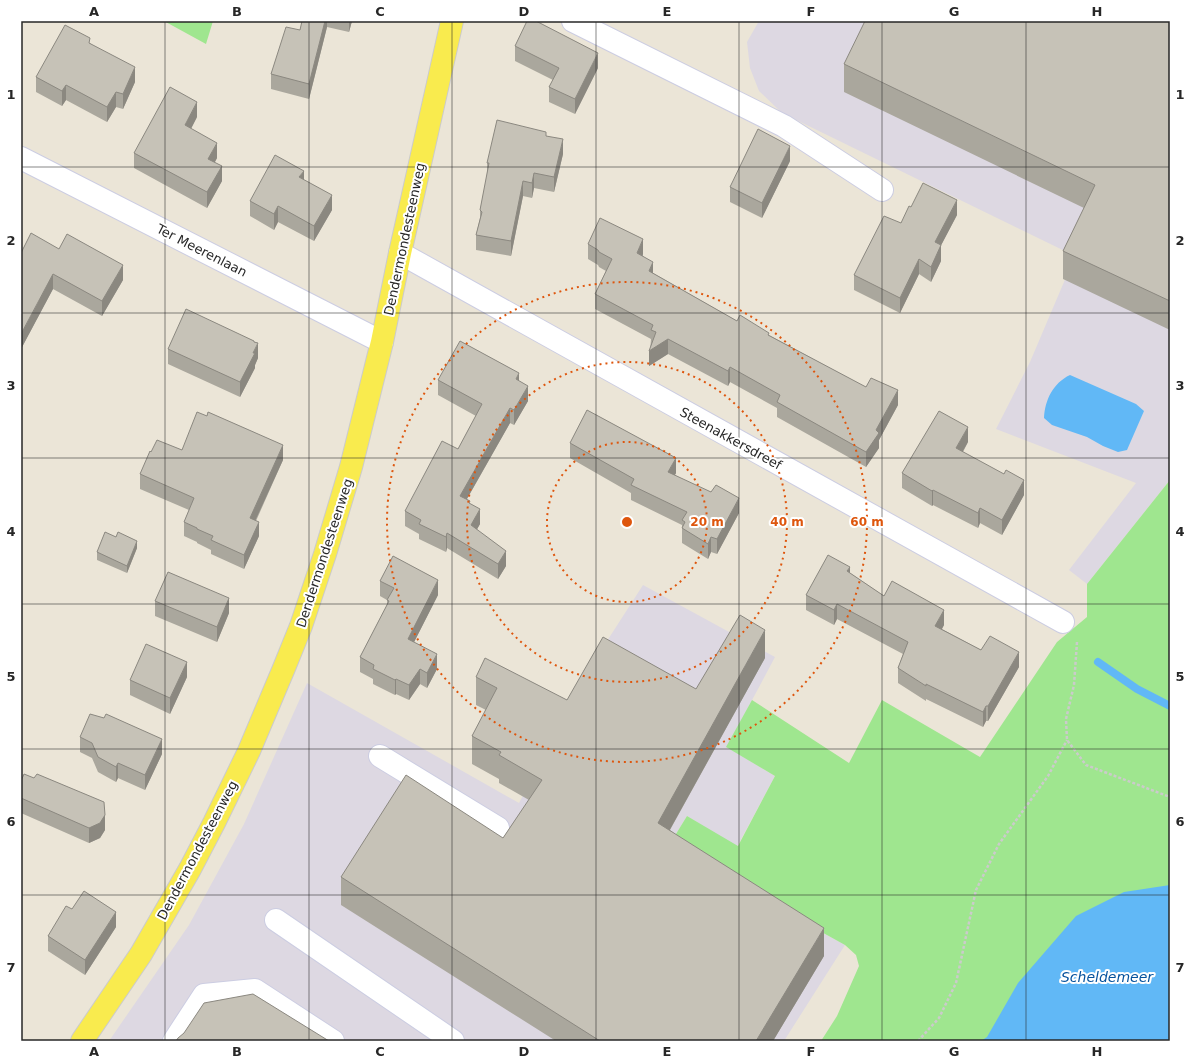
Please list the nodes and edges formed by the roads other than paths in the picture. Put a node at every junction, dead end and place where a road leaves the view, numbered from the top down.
1 (452, 21) edge
2 (573, 21) edge
3 (21, 158) edge
4 (882, 190) dead end
5 (400, 253) junction
6 (382, 342) junction
7 (1063, 622) road end
8 (380, 756) dead end
9 (498, 828) dead end
10 (276, 920) dead end
11 (82, 1041) edge
12 (174, 1041) edge
13 (333, 1041) edge
14 (453, 1041) edge

1 - 5 main road, Dendermondesteenweg
2 - 4 street
3 - 6 street, Ter Meerenlaan
5 - 6 main road, Dendermondesteenweg
5 - 7 street, Steenakkersdreef
6 - 11 main road, Dendermondesteenweg
8 - 9 street
10 - 14 street
12 - 13 street

